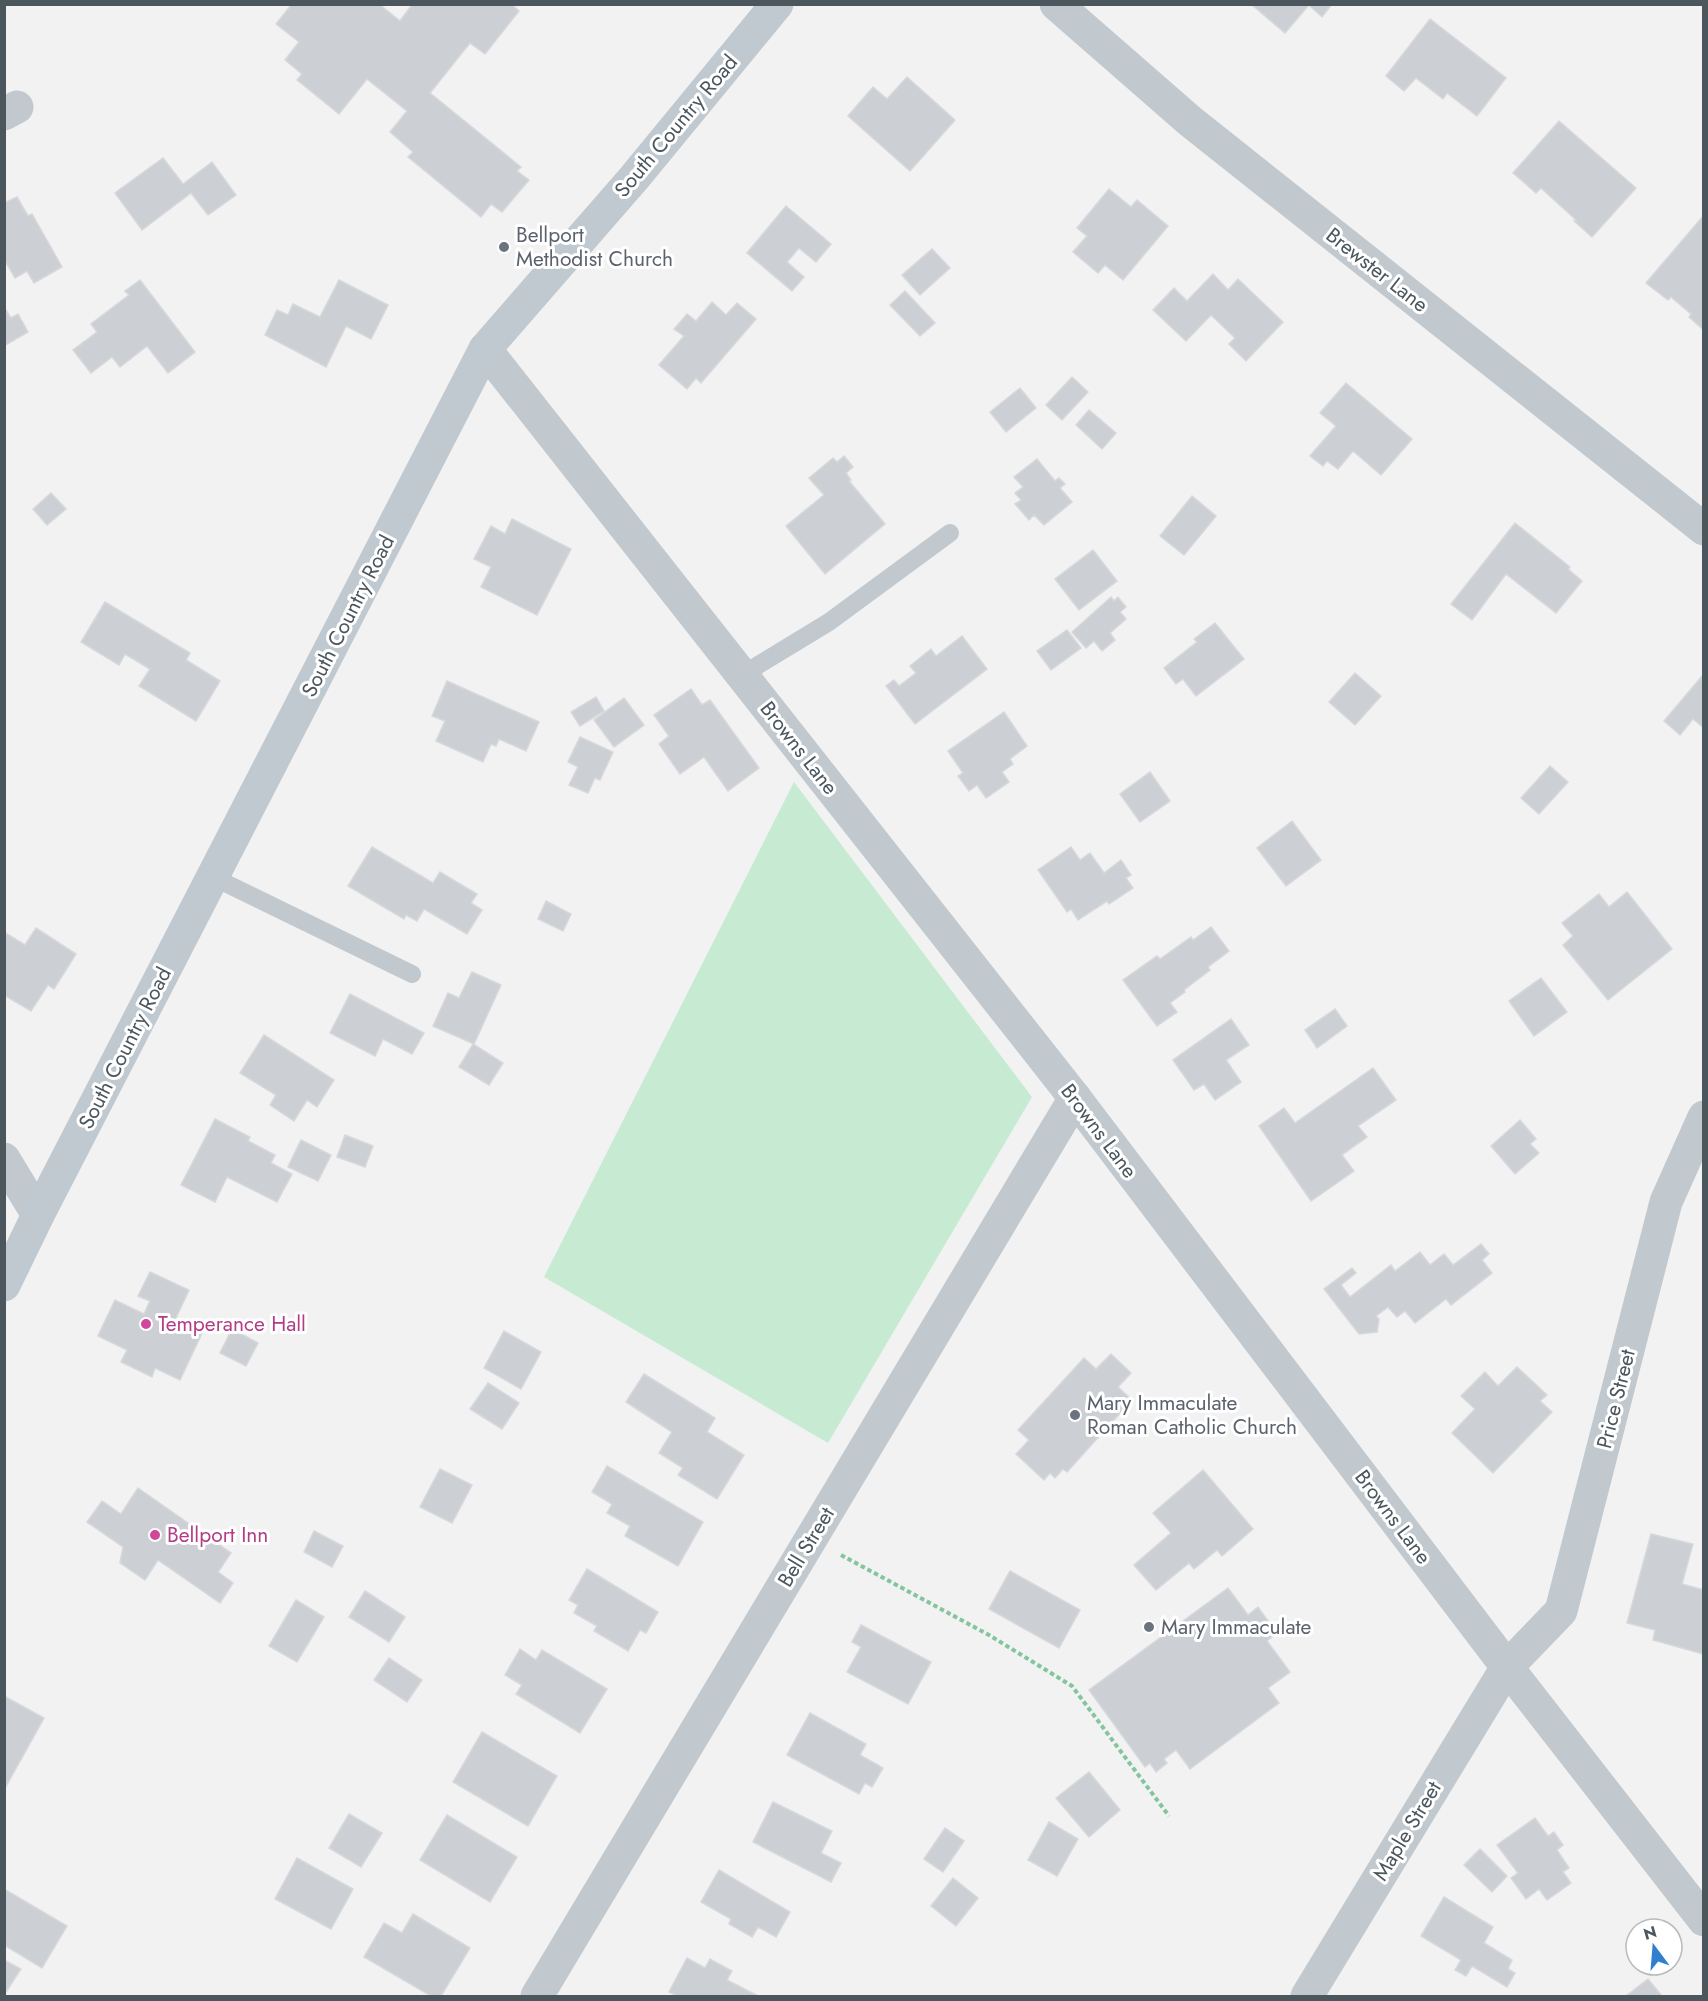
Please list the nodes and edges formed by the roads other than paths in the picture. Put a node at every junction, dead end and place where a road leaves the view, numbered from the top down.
1 (777, 4) edge
2 (1056, 4) edge
3 (485, 349) junction
4 (1704, 529) edge
5 (950, 533) dead end
6 (742, 675) junction
7 (213, 877) junction
8 (412, 974) dead end
9 (1075, 1098) junction
10 (1704, 1117) edge
11 (4, 1159) edge
12 (38, 1215) junction
13 (4, 1285) edge
14 (1507, 1666) junction
15 (1704, 1920) edge
16 (537, 1996) edge
17 (1307, 1996) edge

1 - 3 main road, South Country Road
2 - 4 street, Brewster Lane
3 - 6 street, Browns Lane
3 - 7 main road, South Country Road
5 - 6 lane
6 - 9 street, Browns Lane
7 - 8 lane
7 - 12 main road, South Country Road
9 - 14 street, Browns Lane
9 - 16 street, Bell Street
10 - 14 street, Price Street
11 - 12 street
12 - 13 main road, South Country Road
14 - 15 street, Browns Lane
14 - 17 street, Maple Street

